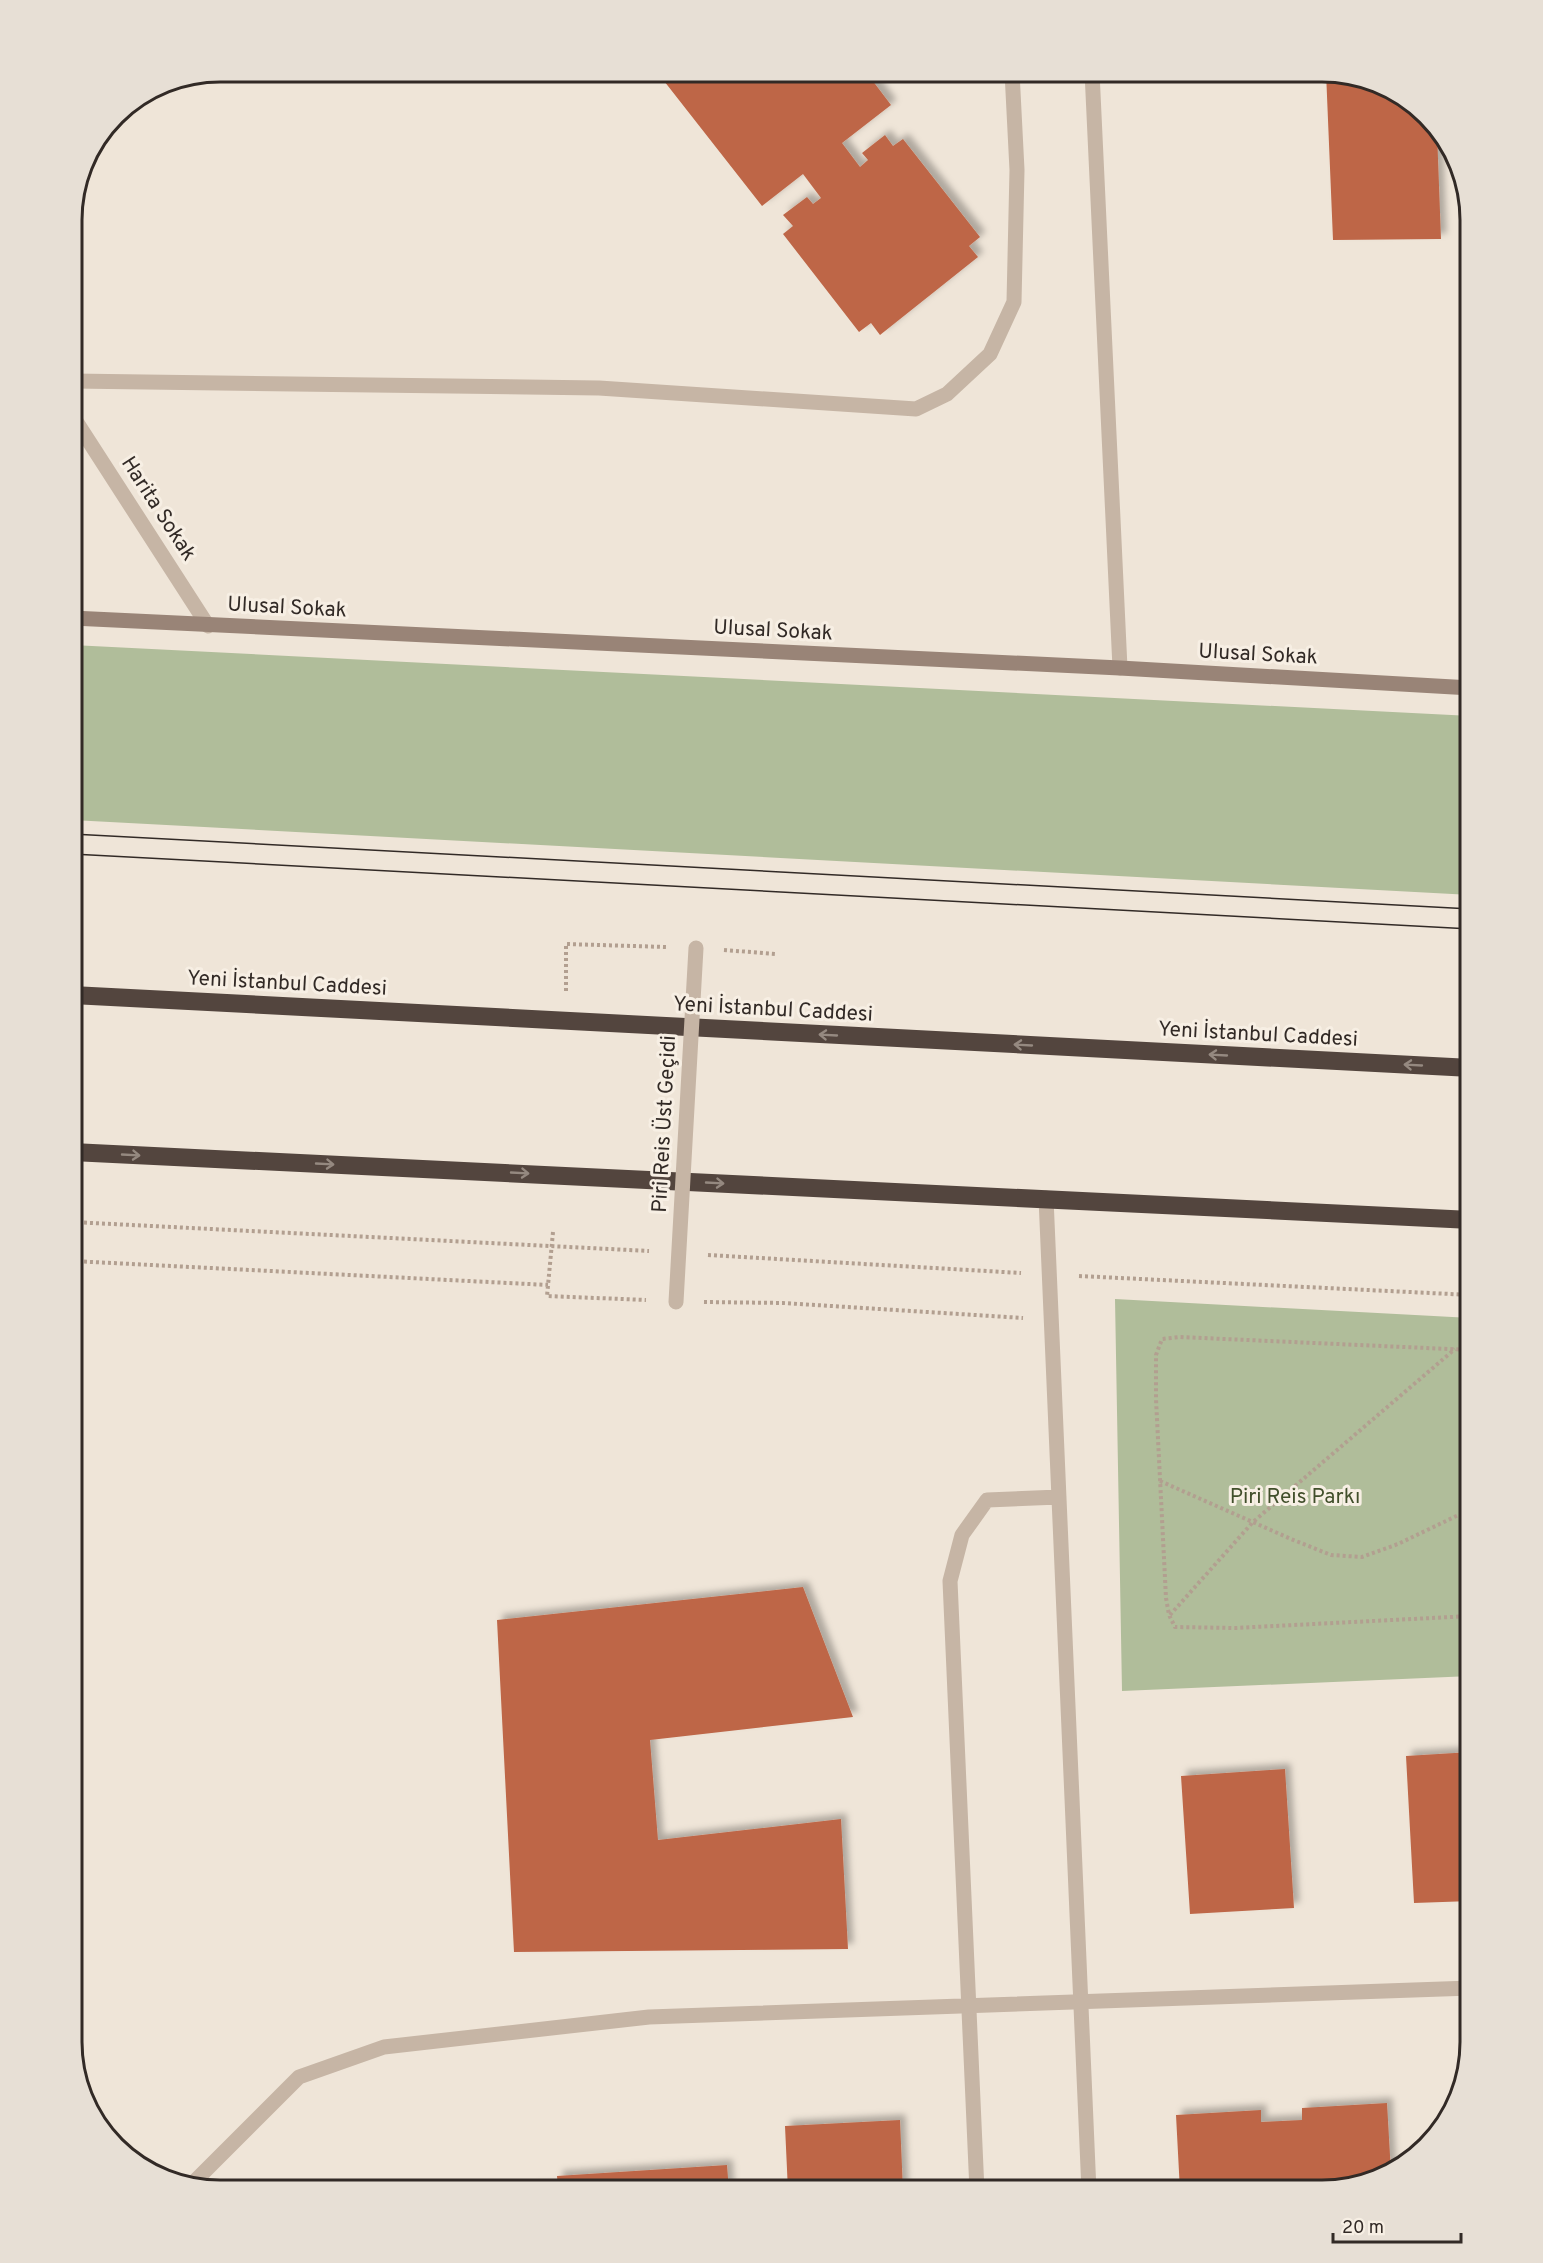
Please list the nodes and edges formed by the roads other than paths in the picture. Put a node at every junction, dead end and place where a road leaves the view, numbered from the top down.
1 (1013, 83) edge
2 (1093, 83) edge
3 (83, 381) edge
4 (83, 432) edge
5 (83, 619) edge
6 (208, 626) junction
7 (1120, 668) junction
8 (1460, 686) edge
9 (696, 948) road end
10 (83, 996) edge
11 (1460, 1067) edge
12 (82, 1152) edge
13 (1046, 1198) junction
14 (1460, 1219) edge
15 (676, 1302) road end
16 (1059, 1497) junction
17 (1460, 1988) edge
18 (1081, 2003) junction
19 (970, 2006) junction
20 (198, 2178) edge
21 (977, 2181) edge
22 (1089, 2181) edge

1 - 3 street
2 - 7 street
4 - 6 street, Harita Sokak
5 - 6 street, Ulusal Sokak
6 - 7 street, Ulusal Sokak
7 - 8 street, Ulusal Sokak
9 - 15 street, Piri Reis Üst Geçidi, bridge
11 -> 10 highway, Yeni İstanbul Caddesi
12 -> 13 highway
13 - 14 highway
13 - 16 street
16 - 18 street
16 - 19 street
17 - 18 street
18 - 19 street
18 - 22 street
19 - 20 street
19 - 21 street

